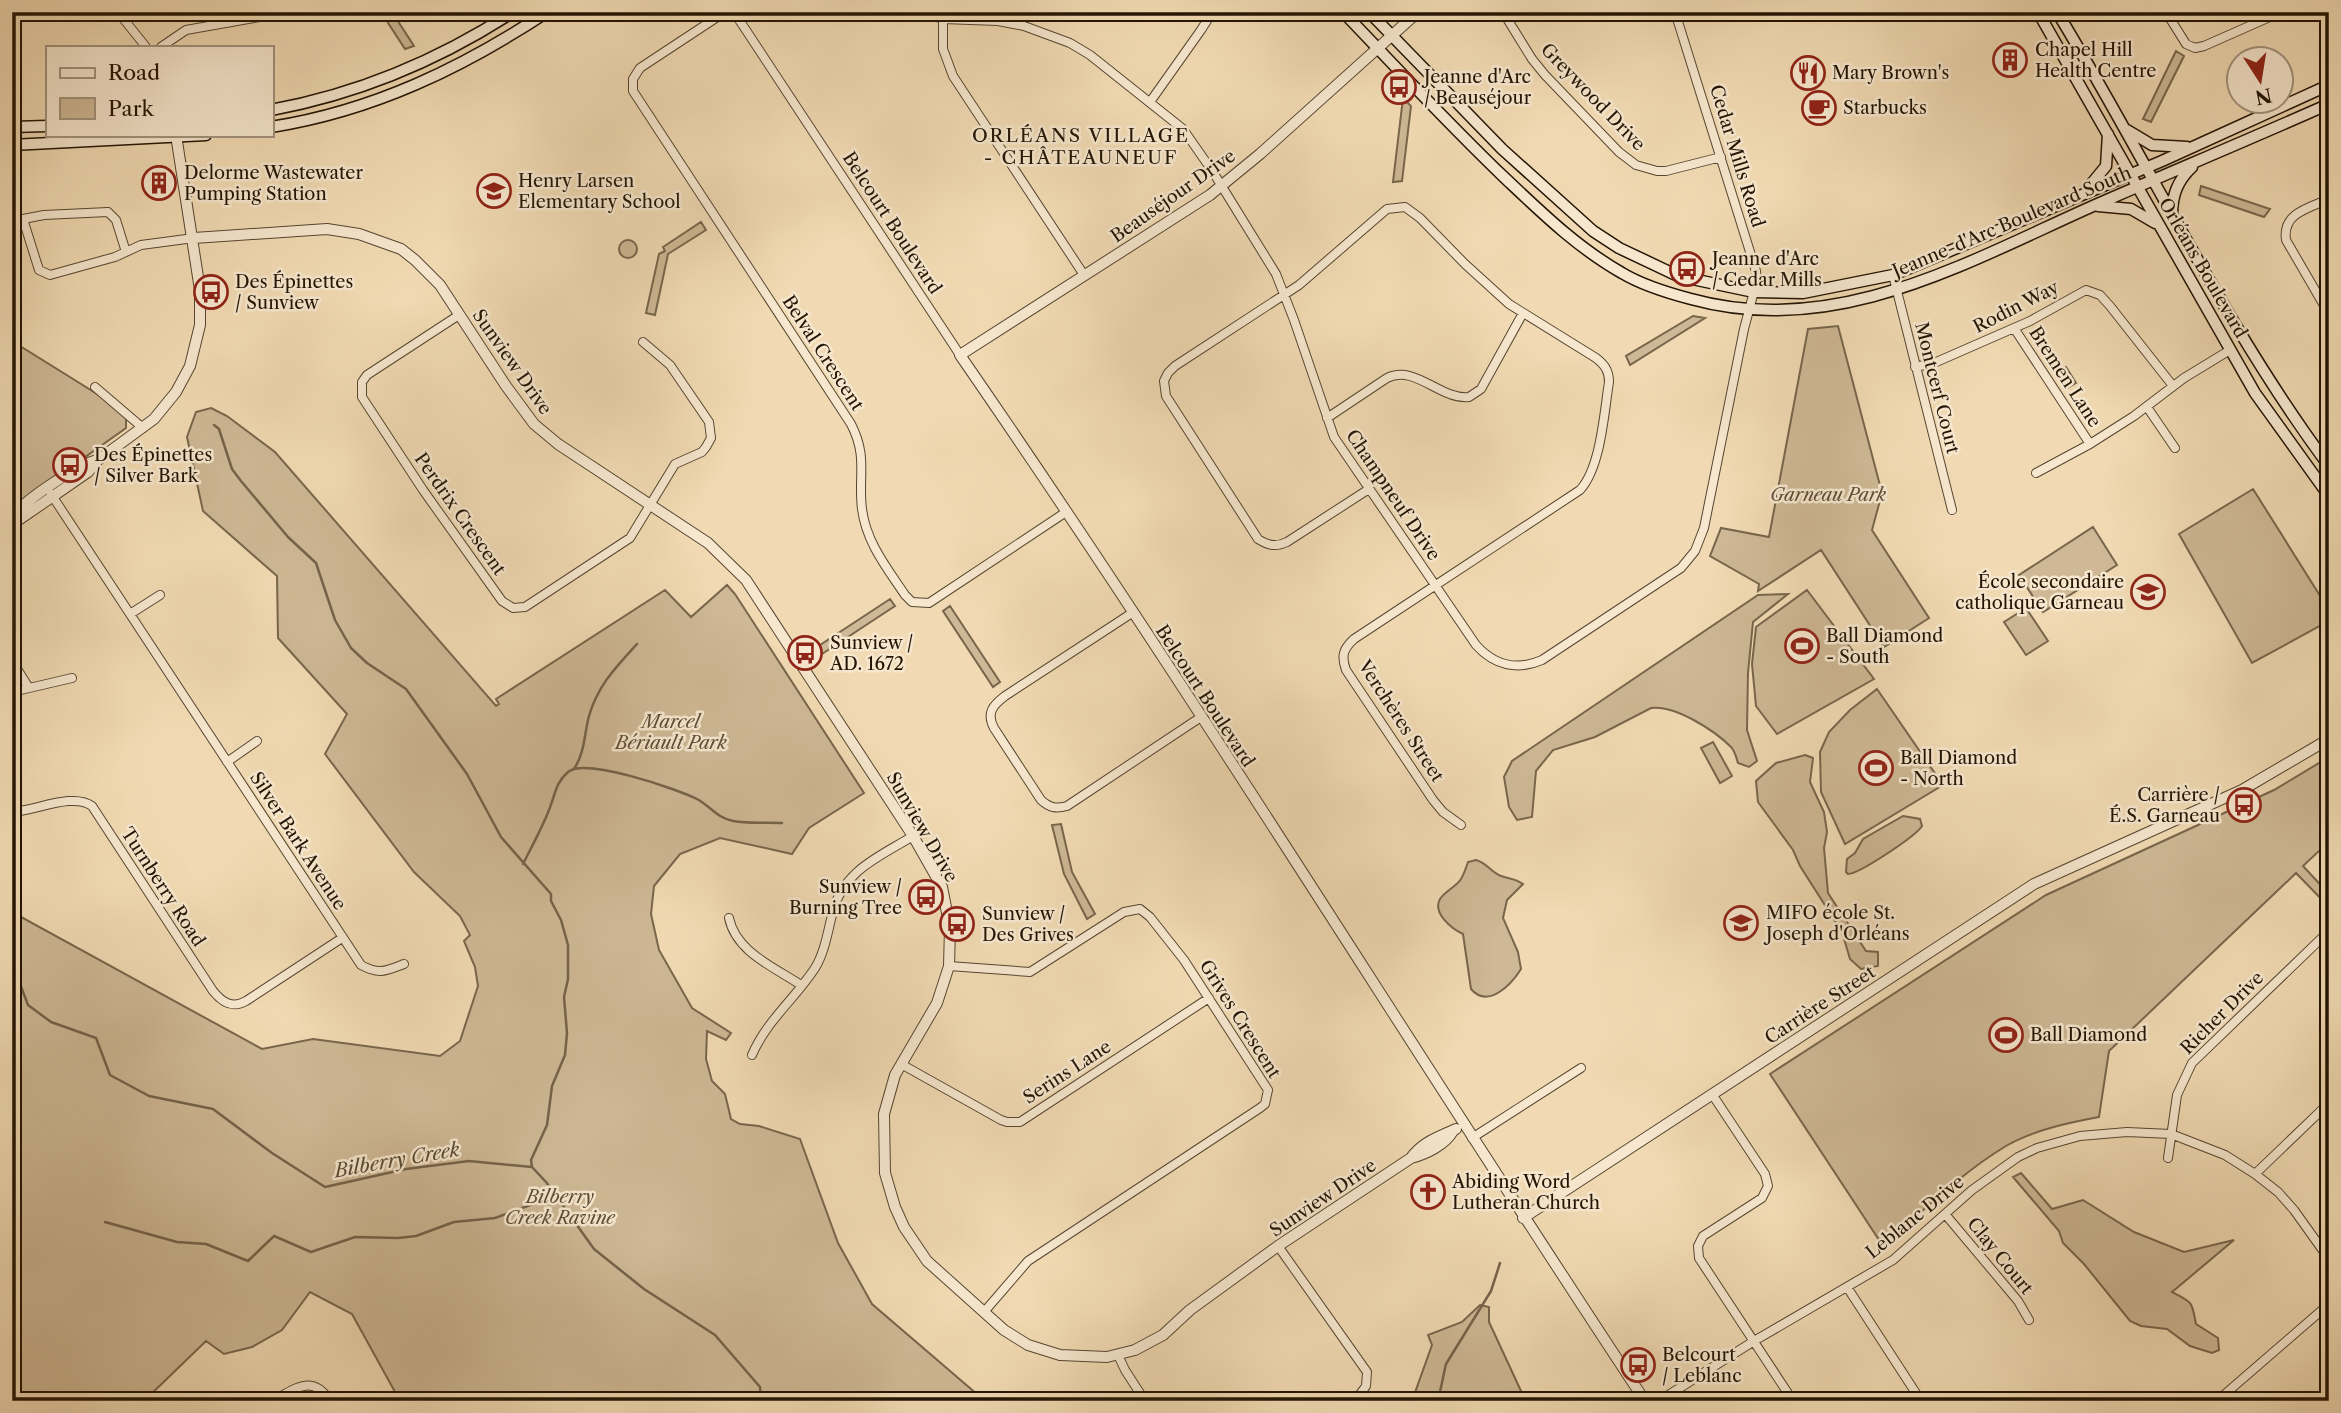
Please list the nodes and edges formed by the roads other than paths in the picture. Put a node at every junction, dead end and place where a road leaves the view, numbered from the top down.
1 (118, 12) edge
2 (288, 12) edge
3 (513, 12) edge
4 (547, 12) edge
5 (725, 12) edge
6 (734, 12) edge
7 (921, 12) edge
8 (1208, 12) edge
9 (1343, 12) edge
10 (1369, 12) edge
11 (1418, 12) edge
12 (1503, 12) edge
13 (1675, 12) edge
14 (2038, 12) edge
15 (2057, 12) edge
16 (2166, 12) edge
17 (2281, 12) edge
18 (943, 19) junction
19 (1392, 36) junction
20 (145, 46) edge
21 (162, 46) edge
22 (1378, 49) junction
23 (2329, 85) edge
24 (1150, 103) junction
25 (2329, 104) edge
26 (273, 110) edge
27 (46, 126) edge
28 (12, 127) edge
29 (273, 127) edge
30 (2123, 127) junction
31 (2108, 131) junction
32 (176, 136) edge
33 (12, 145) edge
34 (2193, 147) junction
35 (1721, 157) junction
36 (2201, 161) junction
37 (2146, 168) junction
38 (2131, 173) junction
39 (2152, 182) junction
40 (1221, 186) junction
41 (2138, 187) junction
42 (2082, 194) junction
43 (2329, 199) edge
44 (2092, 207) junction
45 (2172, 218) junction
46 (2157, 224) junction
47 (194, 238) junction
48 (126, 252) junction
49 (1084, 275) junction
50 (1893, 275) junction
51 (1896, 291) junction
52 (1754, 292) junction
53 (1285, 294) junction
54 (1749, 311) junction
55 (1522, 313) junction
56 (2329, 314) edge
57 (459, 315) junction
58 (2014, 328) junction
59 (643, 342) dead end
60 (2230, 350) junction
61 (961, 355) junction
62 (1915, 367) junction
63 (2173, 386) junction
64 (94, 387) dead end
65 (2147, 407) junction
66 (1326, 418) junction
67 (143, 428) junction
68 (2090, 444) junction
69 (2175, 448) dead end
70 (2329, 466) edge
71 (2036, 473) dead end
72 (1369, 489) junction
73 (50, 492) junction
74 (2329, 496) edge
75 (651, 505) junction
76 (1952, 510) dead end
77 (1066, 512) junction
78 (12, 519) edge
79 (1435, 585) junction
80 (160, 594) dead end
81 (1132, 613) junction
82 (130, 614) junction
83 (12, 661) edge
84 (72, 678) dead end
85 (29, 688) junction
86 (12, 692) edge
87 (1201, 717) junction
88 (2329, 738) edge
89 (257, 741) dead end
90 (227, 761) junction
91 (12, 811) edge
92 (1461, 825) dead end
93 (913, 836) junction
94 (729, 918) dead end
95 (2329, 931) edge
96 (342, 938) junction
97 (404, 964) dead end
98 (949, 966) junction
99 (275, 982) joint
100 (801, 985) junction
101 (1209, 998) junction
102 (752, 1055) dead end
103 (901, 1064) junction
104 (1581, 1068) dead end
105 (1712, 1094) junction
106 (2329, 1103) edge
107 (1463, 1125) junction
108 (2171, 1134) junction
109 (1472, 1138) junction
110 (2168, 1158) dead end
111 (2255, 1174) junction
112 (1945, 1214) junction
113 (1523, 1218) junction
114 (1278, 1246) junction
115 (2329, 1259) edge
116 (1847, 1287) junction
117 (2329, 1304) edge
118 (984, 1312) junction
119 (2029, 1320) dead end
120 (1754, 1341) junction
121 (1118, 1355) junction
122 (273, 1401) edge
123 (330, 1401) edge
124 (1145, 1401) edge
125 (1355, 1401) edge
126 (1645, 1401) edge
127 (1659, 1401) edge
128 (1793, 1401) edge
129 (1921, 1401) edge
130 (2217, 1401) edge

1 - 20 street
2 - 21 street
3 - 26 main road
4 - 29 main road
5 - 77 street, Belval Crescent
6 - 61 street, Belcourt Boulevard
7 - 18 street, Champneuf Drive
8 - 24 street
9 - 22 main road, Jeanne-d'Arc Boulevard South
10 - 19 main road, Jeanne-d'Arc Boulevard South
11 - 19 street, Beauséjour Drive
12 - 35 street, Greywood Drive
13 - 35 street, Cedar Mills Road
14 - 31 main road, Orléans Boulevard
15 - 30 main road, Orléans Boulevard
16 - 17 street
18 - 24 street, Champneuf Drive
18 - 49 street
19 - 22 street, Beauséjour Drive
19 - 52 main road, Jeanne-d'Arc Boulevard South
22 - 40 street, Beauséjour Drive
22 - 54 main road, Jeanne-d'Arc Boulevard South
23 - 34 main road, Jeanne-d'Arc Boulevard South
24 - 40 street, Champneuf Drive
25 - 36 main road, Jeanne-d'Arc Boulevard South
27 - 28 main road
30 - 34 main road
30 - 37 main road, Orléans Boulevard
31 - 38 main road, Orléans Boulevard
31 - 42 main road
32 - 33 main road
32 - 47 street
34 - 37 main road, Jeanne-d'Arc Boulevard South
35 - 52 street, Cedar Mills Road
36 - 39 main road, Jeanne-d'Arc Boulevard South
36 - 45 main road
37 - 38 main road, Jeanne-d'Arc Boulevard South
37 - 39 main road, Orléans Boulevard
38 - 41 main road, Orléans Boulevard
38 - 42 main road, Jeanne-d'Arc Boulevard South
39 - 41 main road, Jeanne-d'Arc Boulevard South
39 - 45 main road, Orléans Boulevard
40 - 49 street, Beauséjour Drive
40 - 53 street, Champneuf Drive
41 - 44 main road, Jeanne-d'Arc Boulevard South
41 - 46 main road, Orléans Boulevard
42 - 50 main road, Jeanne-d'Arc Boulevard South
43 - 56 street
44 - 46 main road
44 - 51 main road, Jeanne-d'Arc Boulevard South
45 - 70 main road, Orléans Boulevard
46 - 60 main road, Orléans Boulevard
47 - 48 street
47 - 57 street, Sunview Drive
47 - 67 street
48 - 48 street
49 - 61 street, Beauséjour Drive
50 - 51 street, Montcerf Court
50 - 52 main road, Jeanne-d'Arc Boulevard South
51 - 54 main road, Jeanne-d'Arc Boulevard South
51 - 62 street, Montcerf Court
52 - 54 street, Cedar Mills Road
53 - 55 street
53 - 66 street, Champneuf Drive
53 - 72 street
54 - 79 street, Champneuf Drive
55 - 66 street
55 - 79 street
57 - 75 street, Sunview Drive
57 - 75 street, Perdrix Crescent
58 - 62 street, Rodin Way
58 - 63 street, Rodin Way
58 - 68 street, Bremen Lane
59 - 75 street
60 - 63 street
60 - 74 main road, Orléans Boulevard
61 - 77 street, Belcourt Boulevard
62 - 76 street, Montcerf Court
63 - 65 street
64 - 67 street
65 - 68 street
65 - 69 street
66 - 72 street, Champneuf Drive
67 - 73 street
68 - 71 street
72 - 79 street, Champneuf Drive
73 - 78 street
73 - 82 street, Silver Bark Avenue
75 - 93 street, Sunview Drive
77 - 81 street, Belcourt Boulevard
79 - 92 street, Verchères Street
80 - 82 street
81 - 87 street, Belcourt Boulevard
81 - 87 street
82 - 90 street, Silver Bark Avenue
83 - 85 street
84 - 85 street
85 - 86 street
87 - 107 street, Belcourt Boulevard
88 - 105 street, Carrière Street
89 - 90 street, Silver Bark Avenue
90 - 96 street, Silver Bark Avenue
91 - 99 street, Turnberry Road
93 - 98 street, Sunview Drive
93 - 100 street
94 - 100 street
95 - 108 street, Richer Drive
96 - 97 street, Silver Bark Avenue
96 - 99 street, Silver Bark Avenue
98 - 101 street, Grives Crescent
98 - 103 street, Sunview Drive
100 - 102 street
101 - 103 street, Serins Lane
101 - 118 street, Grives Crescent
103 - 118 street, Sunview Drive
104 - 109 street
105 - 113 street, Carrière Street
105 - 120 street
106 - 111 street
107 - 109 street, Belcourt Boulevard
107 - 114 street, Sunview Drive
108 - 110 street
108 - 111 street, Leblanc Drive
108 - 112 street, Leblanc Drive
109 - 113 street, Belcourt Boulevard
111 - 115 street, Leblanc Drive
112 - 116 street, Leblanc Drive
112 - 119 street, Clay Court
113 - 126 street, Belcourt Boulevard
114 - 121 street, Sunview Drive
114 - 125 street
116 - 120 street, Leblanc Drive
116 - 129 street
117 - 130 street
118 - 121 street, Sunview Drive
120 - 127 street, Leblanc Drive
120 - 128 street
121 - 124 street
122 - 123 street

